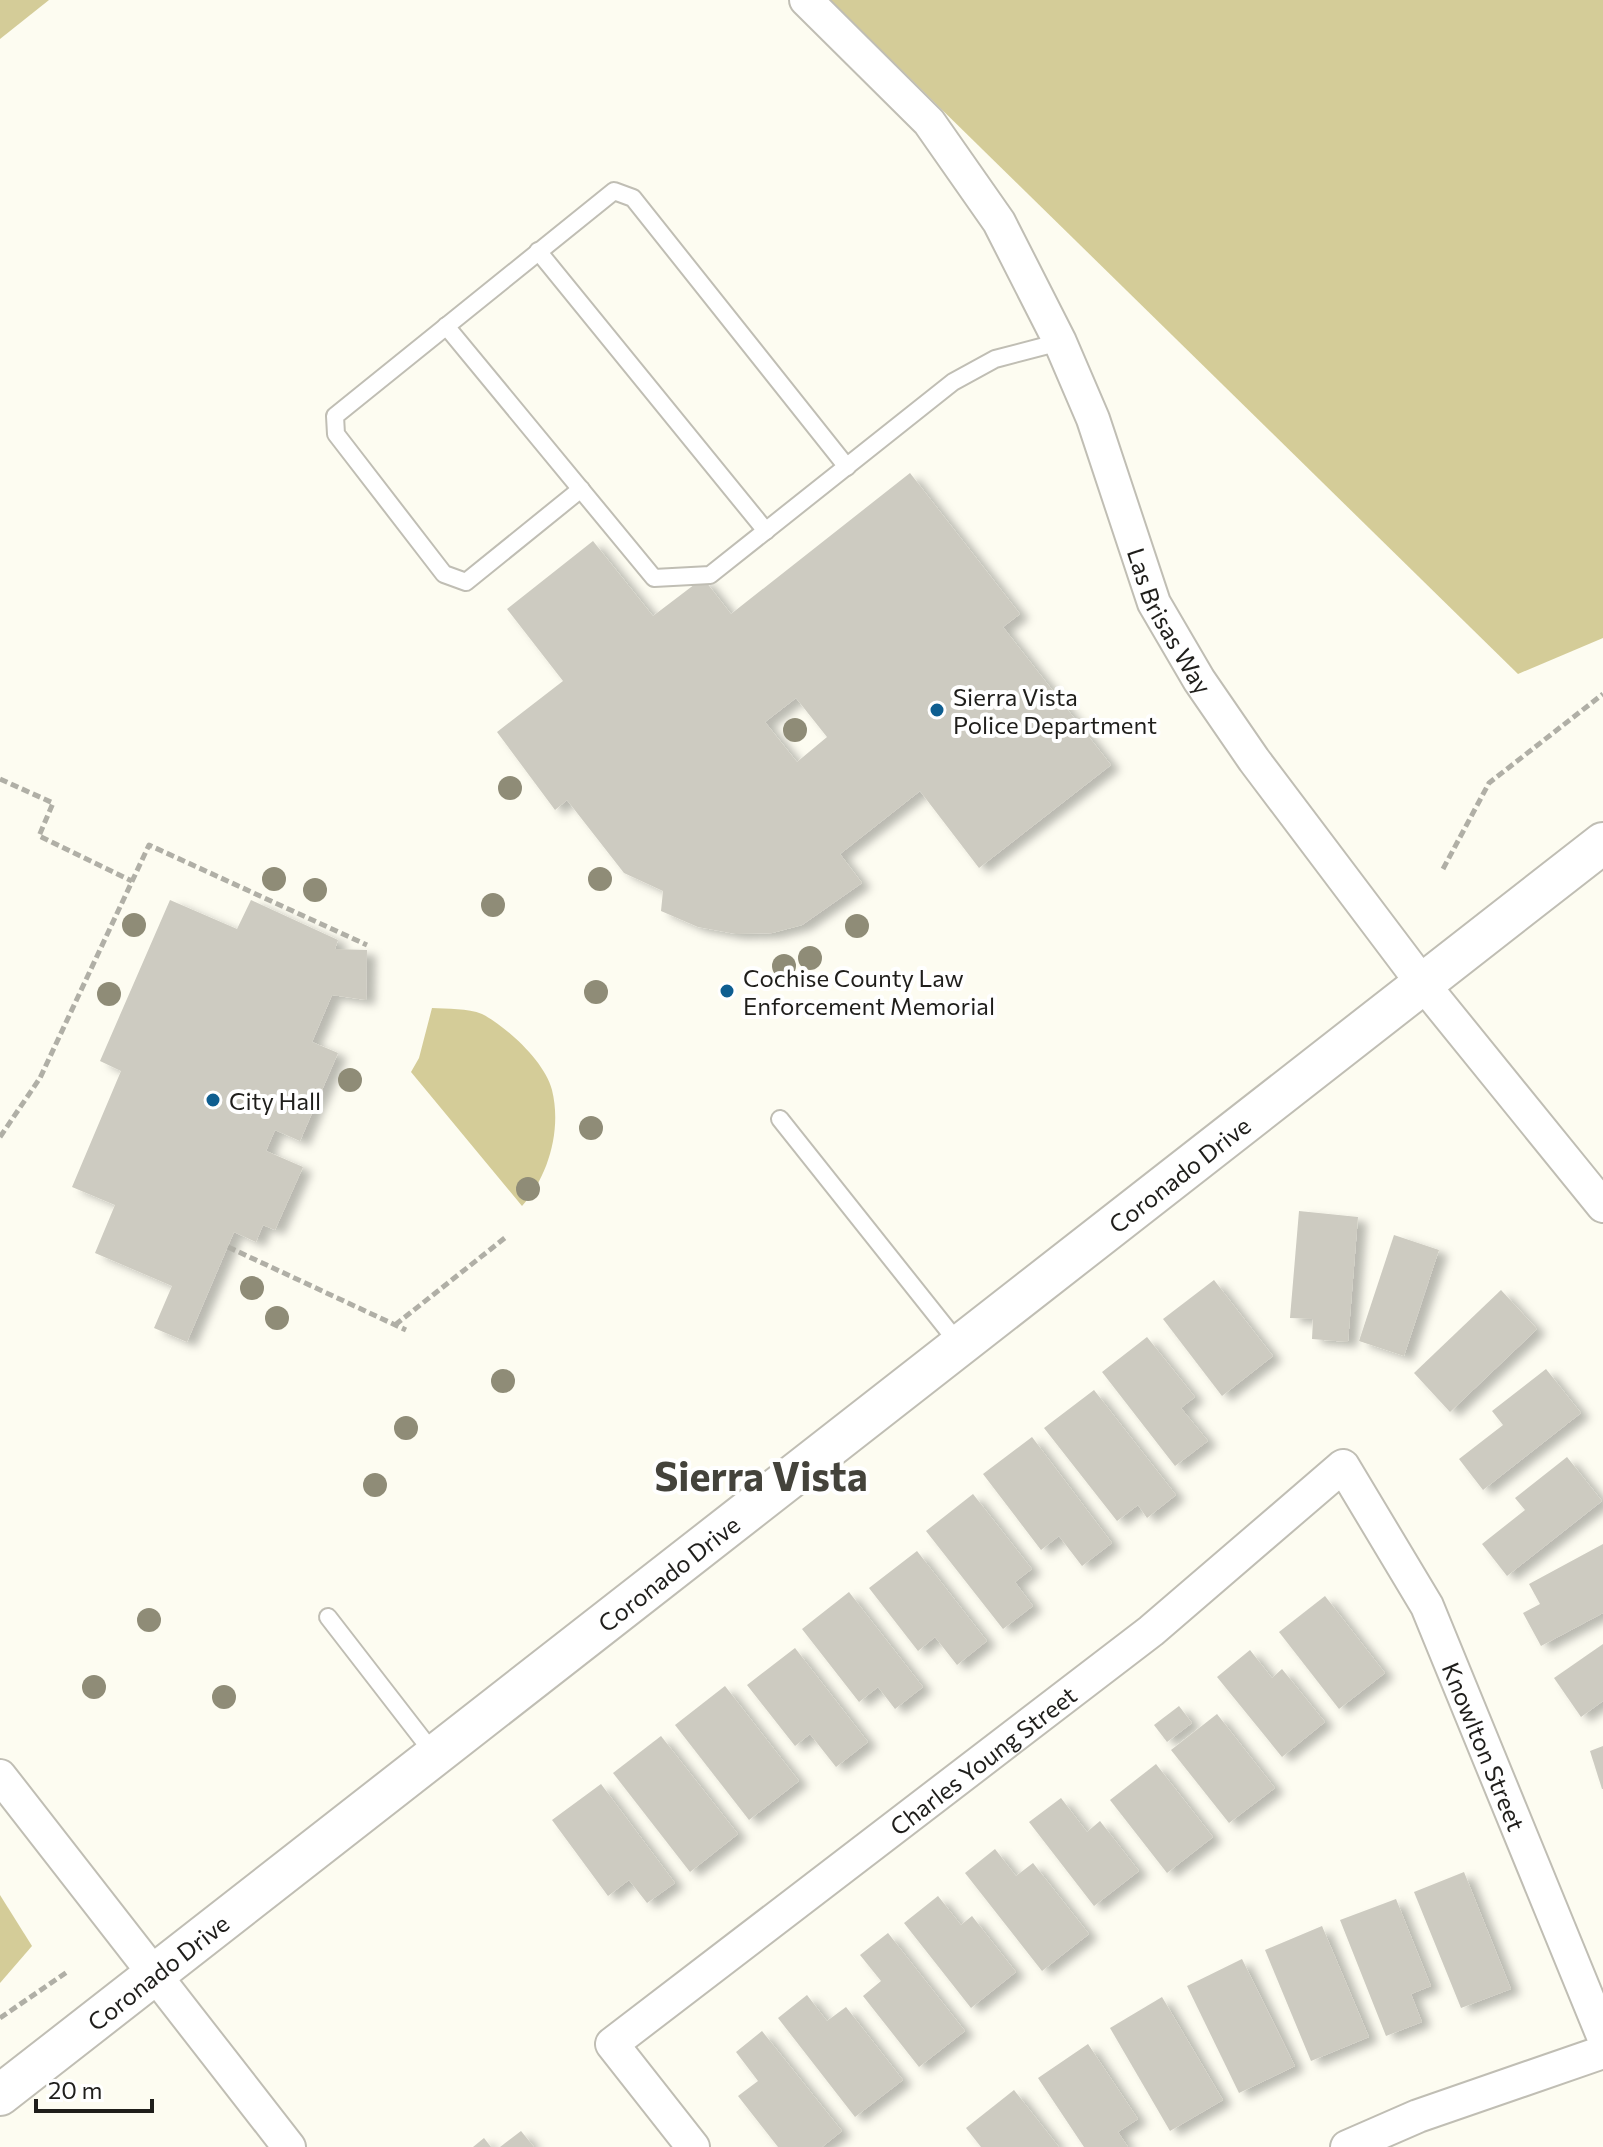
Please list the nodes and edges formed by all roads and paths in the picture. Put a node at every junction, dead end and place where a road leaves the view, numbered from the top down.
1 (806, 0) edge
2 (538, 251) junction
3 (446, 326) junction
4 (1060, 342) junction
5 (847, 467) junction
6 (581, 489) junction
7 (766, 531) junction
8 (1603, 694) edge
9 (0, 779) edge
10 (1603, 843) edge
11 (1443, 869) dead end
12 (132, 881) junction
13 (367, 945) dead end
14 (1423, 984) junction
15 (780, 1119) dead end
16 (0, 1137) edge
17 (1603, 1206) edge
18 (506, 1237) dead end
19 (228, 1247) dead end
20 (395, 1325) junction
21 (406, 1330) dead end
22 (960, 1346) junction
23 (1343, 1466) joint
24 (328, 1617) dead end
25 (435, 1755) junction
26 (0, 1776) edge
27 (67, 1972) dead end
28 (156, 1973) junction
29 (0, 2018) edge
30 (1603, 2036) edge
31 (1603, 2052) edge
32 (0, 2095) edge
33 (289, 2147) edge
34 (693, 2147) edge
35 (1347, 2147) edge

1 - 4 street, Las Brisas Way
2 - 3 lane
2 - 5 lane
2 - 7 lane
3 - 6 lane
3 - 6 lane
4 - 5 lane
4 - 14 street, Las Brisas Way
5 - 7 lane
6 - 7 lane
8 - 11 path
9 - 12 path
10 - 14 street, Coronado Drive
12 - 13 path
12 - 16 path
14 - 17 street, Las Brisas Way
14 - 22 street, Coronado Drive
15 - 22 lane
18 - 20 path
19 - 20 path
20 - 21 path
22 - 25 street, Coronado Drive
23 - 30 street, Knowlton Street
23 - 34 street, Charles Young Street
24 - 25 lane
25 - 28 street, Coronado Drive
26 - 28 street
27 - 29 path
28 - 32 street, Coronado Drive
28 - 33 street
31 - 35 street

